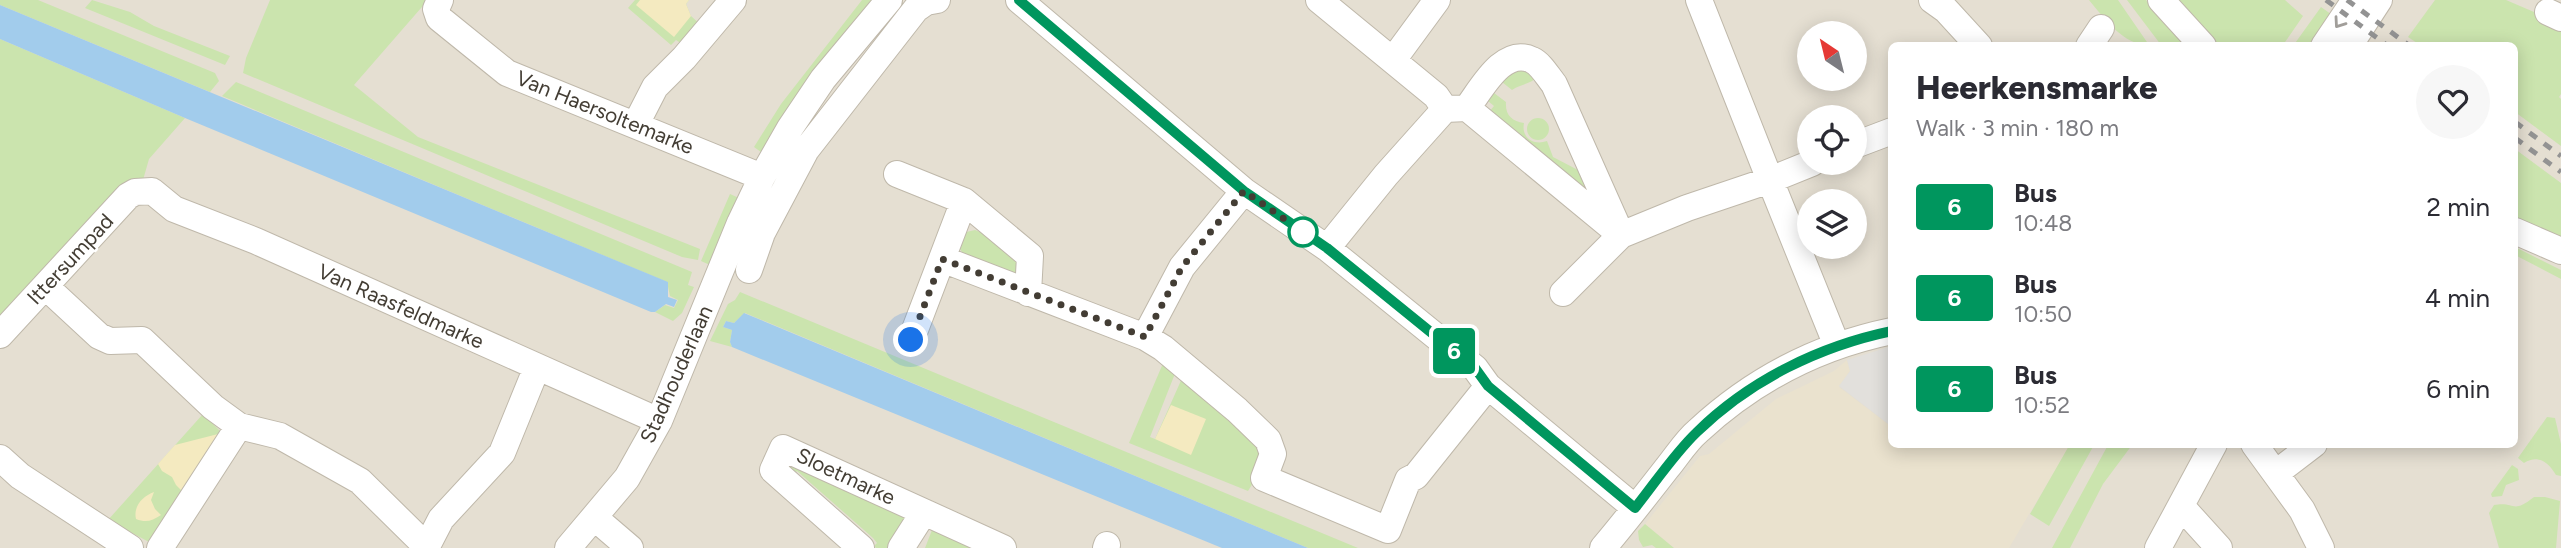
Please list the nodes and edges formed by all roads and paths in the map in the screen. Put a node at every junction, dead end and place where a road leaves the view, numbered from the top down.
1 (440, 0) edge
2 (733, 0) edge
3 (889, 0) edge
4 (937, 0) edge
5 (1019, 0) edge
6 (1319, 0) edge
7 (1437, 0) edge
8 (1699, 0) edge
9 (1932, 0) edge
10 (2161, 0) edge
11 (2355, 0) edge
12 (2379, 0) edge
13 (1971, 42) edge
14 (2199, 42) edge
15 (2326, 42) edge
16 (2352, 42) edge
17 (1393, 60) junction
18 (1456, 109) junction
19 (636, 124) junction
20 (1888, 133) edge
21 (1867, 140) edge
22 (1797, 169) edge
23 (897, 174) dead end
24 (762, 177) junction
25 (1770, 180) junction
26 (145, 191) joint
27 (1244, 191) junction
28 (964, 201) junction
29 (751, 228) junction
30 (2518, 232) edge
31 (1621, 235) junction
32 (1327, 248) junction
33 (2561, 251) edge
34 (942, 259) junction
35 (749, 270) dead end
36 (46, 286) junction
37 (1028, 293) junction
38 (1563, 293) dead end
39 (1888, 332) edge
40 (0, 335) edge
41 (1145, 337) junction
42 (911, 340) dead end
43 (1838, 346) junction
44 (537, 367) junction
45 (1488, 386) junction
46 (659, 421) junction
47 (239, 426) junction
48 (2212, 448) edge
49 (2256, 448) edge
50 (2309, 448) edge
51 (0, 458) edge
52 (2276, 473) junction
53 (2181, 506) junction
54 (1635, 508) junction
55 (923, 512) junction
56 (594, 518) junction
57 (130, 548) edge
58 (160, 548) edge
59 (427, 548) edge
60 (569, 548) edge
61 (629, 548) edge
62 (861, 548) edge
63 (901, 548) edge
64 (1003, 548) edge
65 (1603, 548) edge
66 (2158, 548) edge
67 (2220, 548) edge
68 (2321, 548) edge

1 - 19 street, Van Haersoltemarke
2 - 19 street
3 - 24 street, Stadhouderlaan
4 - 29 street, Stadhouderlaan
5 - 27 street
6 - 17 street
7 - 17 street
8 - 25 street
9 - 13 street
10 - 14 street
11 -> 15 street
12 - 16 street
17 - 18 street
18 - 31 street
18 - 31 street
18 - 32 street
19 - 24 street, Van Haersoltemarke
20 - 21 street
22 - 25 street
23 - 28 street
24 - 29 street, Stadhouderlaan
25 - 31 street
25 - 43 street
26 - 36 street, Ittersumpad
26 - 44 street, Van Raasfeldmarke
27 - 32 street
27 - 41 street
28 - 34 street
28 - 37 street
29 - 35 street, Stadhouderlaan
29 - 46 street, Stadhouderlaan
30 - 33 street
31 - 38 street
32 - 45 street
34 - 37 street
34 - 42 street
36 - 40 street, Ittersumpad
36 - 47 street
37 - 41 street
39 - 43 street
41 - 45 street
43 - 54 street
44 - 46 street, Van Raasfeldmarke
44 - 59 street
45 - 54 street
46 - 56 street, Stadhouderlaan
47 - 58 street
47 - 59 street
48 - 53 street
49 - 52 street
50 - 52 street
51 - 57 street
52 - 68 street
53 - 66 street
53 - 67 street
54 - 65 street
55 - 62 street, Sloetmarke
55 - 63 street, Sloetmarke
55 - 64 street, Sloetmarke
56 - 60 street, Stadhouderlaan
56 - 61 street

